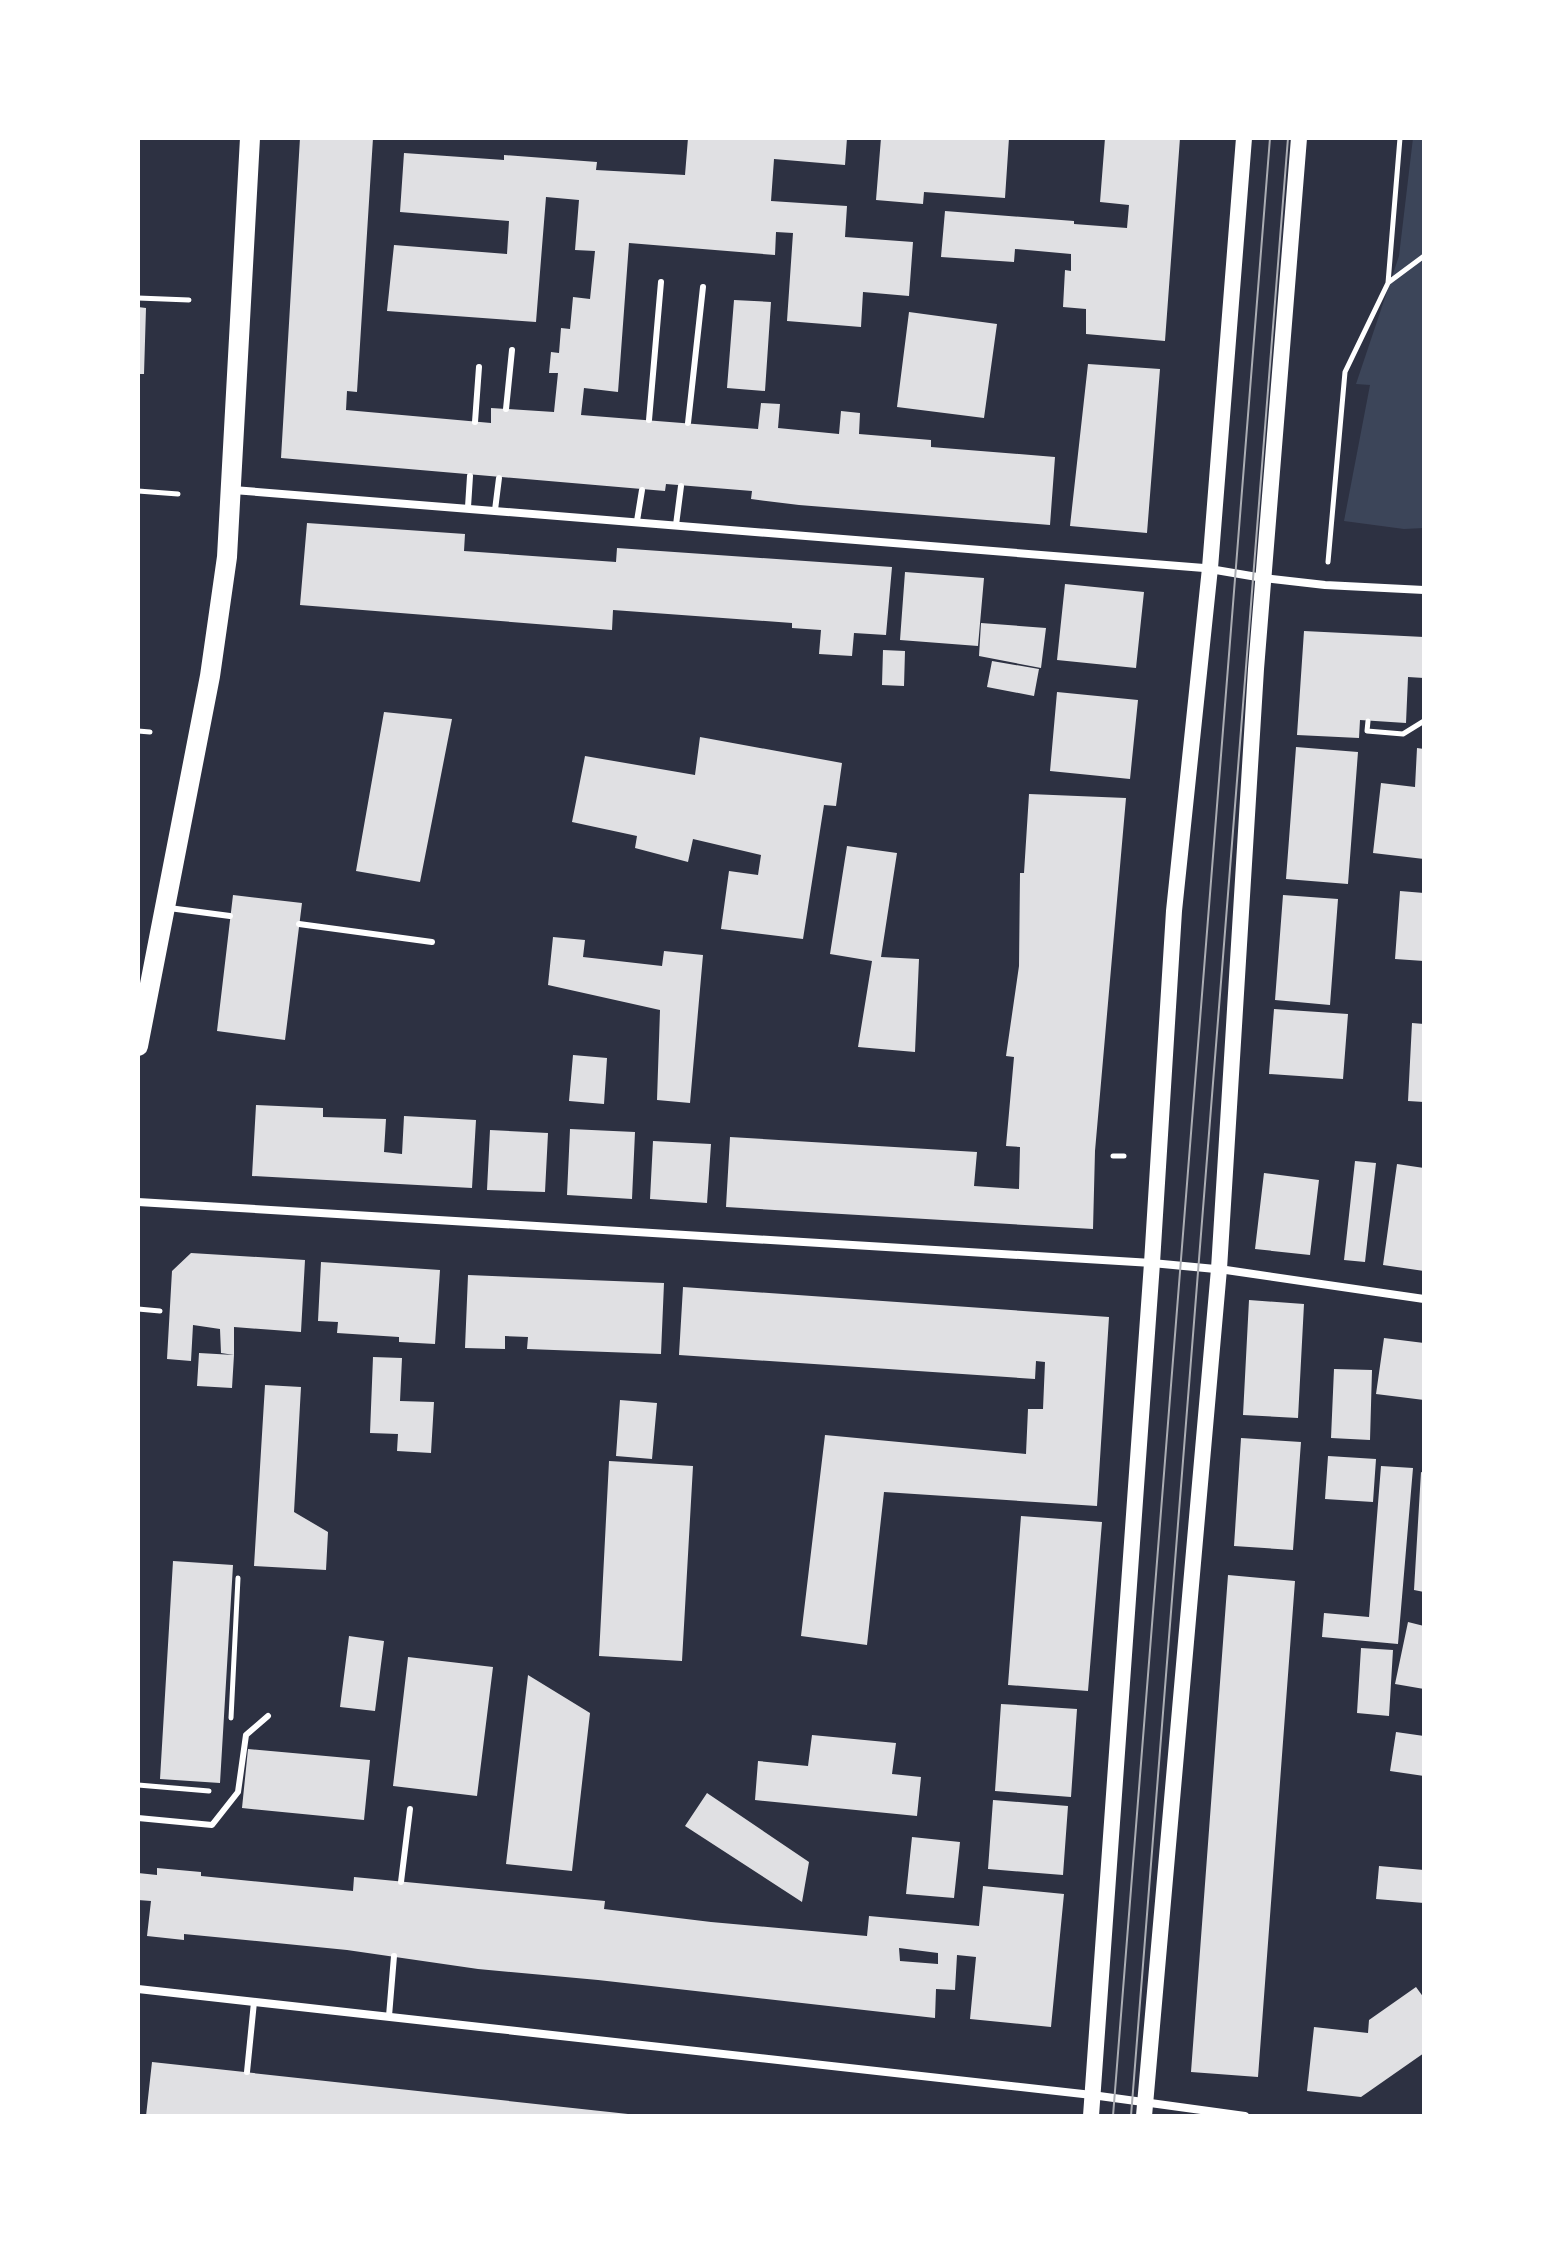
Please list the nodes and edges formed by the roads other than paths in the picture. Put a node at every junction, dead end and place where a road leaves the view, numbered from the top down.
1 (250, 138) edge
2 (1244, 138) edge
3 (1299, 138) edge
4 (661, 282) dead end
5 (703, 287) dead end
6 (512, 350) dead end
7 (479, 367) dead end
8 (506, 409) dead end
9 (649, 420) dead end
10 (475, 422) dead end
11 (688, 423) dead end
12 (470, 476) dead end
13 (499, 478) dead end
14 (681, 486) dead end
15 (231, 490) junction
16 (642, 490) dead end
17 (468, 507) junction
18 (495, 510) junction
19 (637, 521) junction
20 (676, 525) junction
21 (1210, 568) junction
22 (1263, 578) junction
23 (1424, 590) edge
24 (165, 908) junction
25 (230, 916) dead end
26 (299, 924) dead end
27 (432, 942) dead end
28 (138, 1046) edge
29 (138, 1202) edge
30 (1152, 1263) junction
31 (1219, 1269) junction
32 (1424, 1299) edge
33 (268, 1716) dead end
34 (410, 1809) dead end
35 (138, 1818) edge
36 (401, 1882) dead end
37 (394, 1956) dead end
38 (138, 1989) edge
39 (254, 2002) junction
40 (389, 2016) junction
41 (247, 2072) dead end
42 (1092, 2095) junction
43 (1144, 2109) edge
44 (1091, 2116) edge
45 (1245, 2116) edge

1 - 15 main road
2 - 21 main road
3 - 22 main road
4 - 9 lane
5 - 11 lane
6 - 8 lane
7 - 10 lane
12 - 17 lane
13 - 18 lane
14 - 20 lane
15 - 17 street
15 - 24 main road
16 - 19 lane
17 - 18 street
18 - 19 street
19 - 20 street
20 - 21 street
21 - 22 street
21 - 30 main road
22 - 23 street
22 - 31 main road
24 - 25 lane
24 - 28 main road
26 - 27 lane
29 - 30 street
30 - 31 street
30 - 42 main road
31 - 32 street
31 - 43 main road
33 - 35 lane
34 - 36 lane
37 - 40 lane
38 - 39 street
39 - 40 street
39 - 41 lane
40 - 42 street
42 - 43 street
42 - 44 main road
43 - 45 street

